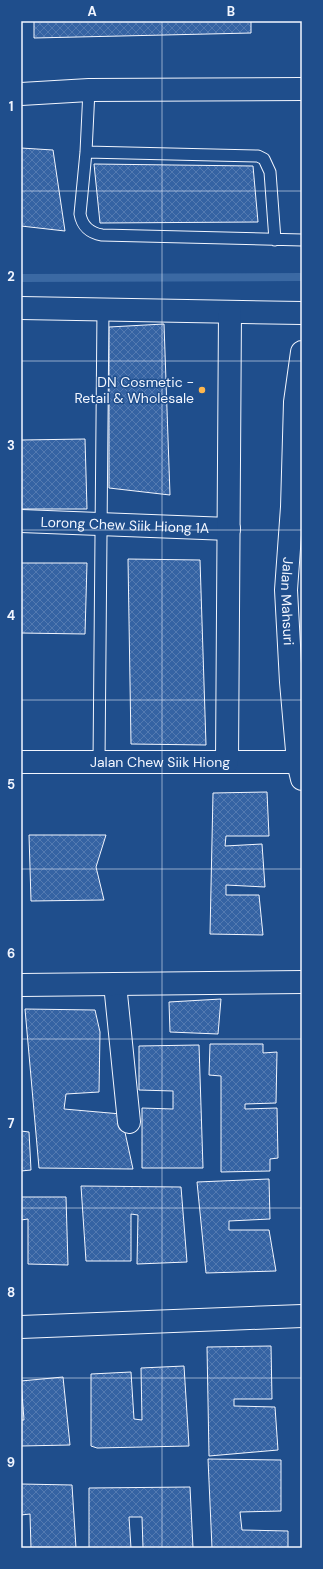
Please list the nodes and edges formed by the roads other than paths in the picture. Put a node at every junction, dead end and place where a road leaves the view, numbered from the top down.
1 (302, 89) edge
2 (89, 90) junction
3 (21, 94) edge
4 (86, 152) junction
5 (275, 240) junction
6 (302, 240) edge
7 (21, 308) edge
8 (102, 309) junction
9 (230, 312) junction
10 (302, 313) edge
11 (302, 352) edge
12 (299, 402) edge
13 (21, 521) edge
14 (101, 524) junction
15 (229, 529) junction
16 (296, 682) edge
17 (21, 762) edge
18 (99, 762) junction
19 (227, 762) junction
20 (300, 771) edge
21 (302, 982) edge
22 (116, 984) junction
23 (21, 985) edge
24 (129, 1122) dead end
25 (302, 1316) edge
26 (21, 1327) edge

1 - 2 street
2 - 3 street
2 - 4 lane
4 - 5 lane
4 - 5 lane
5 - 6 lane
7 - 8 street
8 - 9 street
8 - 14 lane
9 - 10 street
9 - 15 street
11 - 12 street, Jalan Mahsuri
12 - 16 street, Jalan Mahsuri
13 - 14 street, Lorong Chew Siik Hiong 1A
14 - 15 street, Lorong Chew Siik Hiong 1A
14 - 18 lane
15 - 19 street
16 - 20 street, Jalan Mahsuri
17 - 18 street, Jalan Chew Siik Hiong
18 - 19 street, Jalan Chew Siik Hiong
19 - 20 street, Jalan Chew Siik Hiong
21 - 22 street
22 - 23 street
22 - 24 street
25 - 26 street

